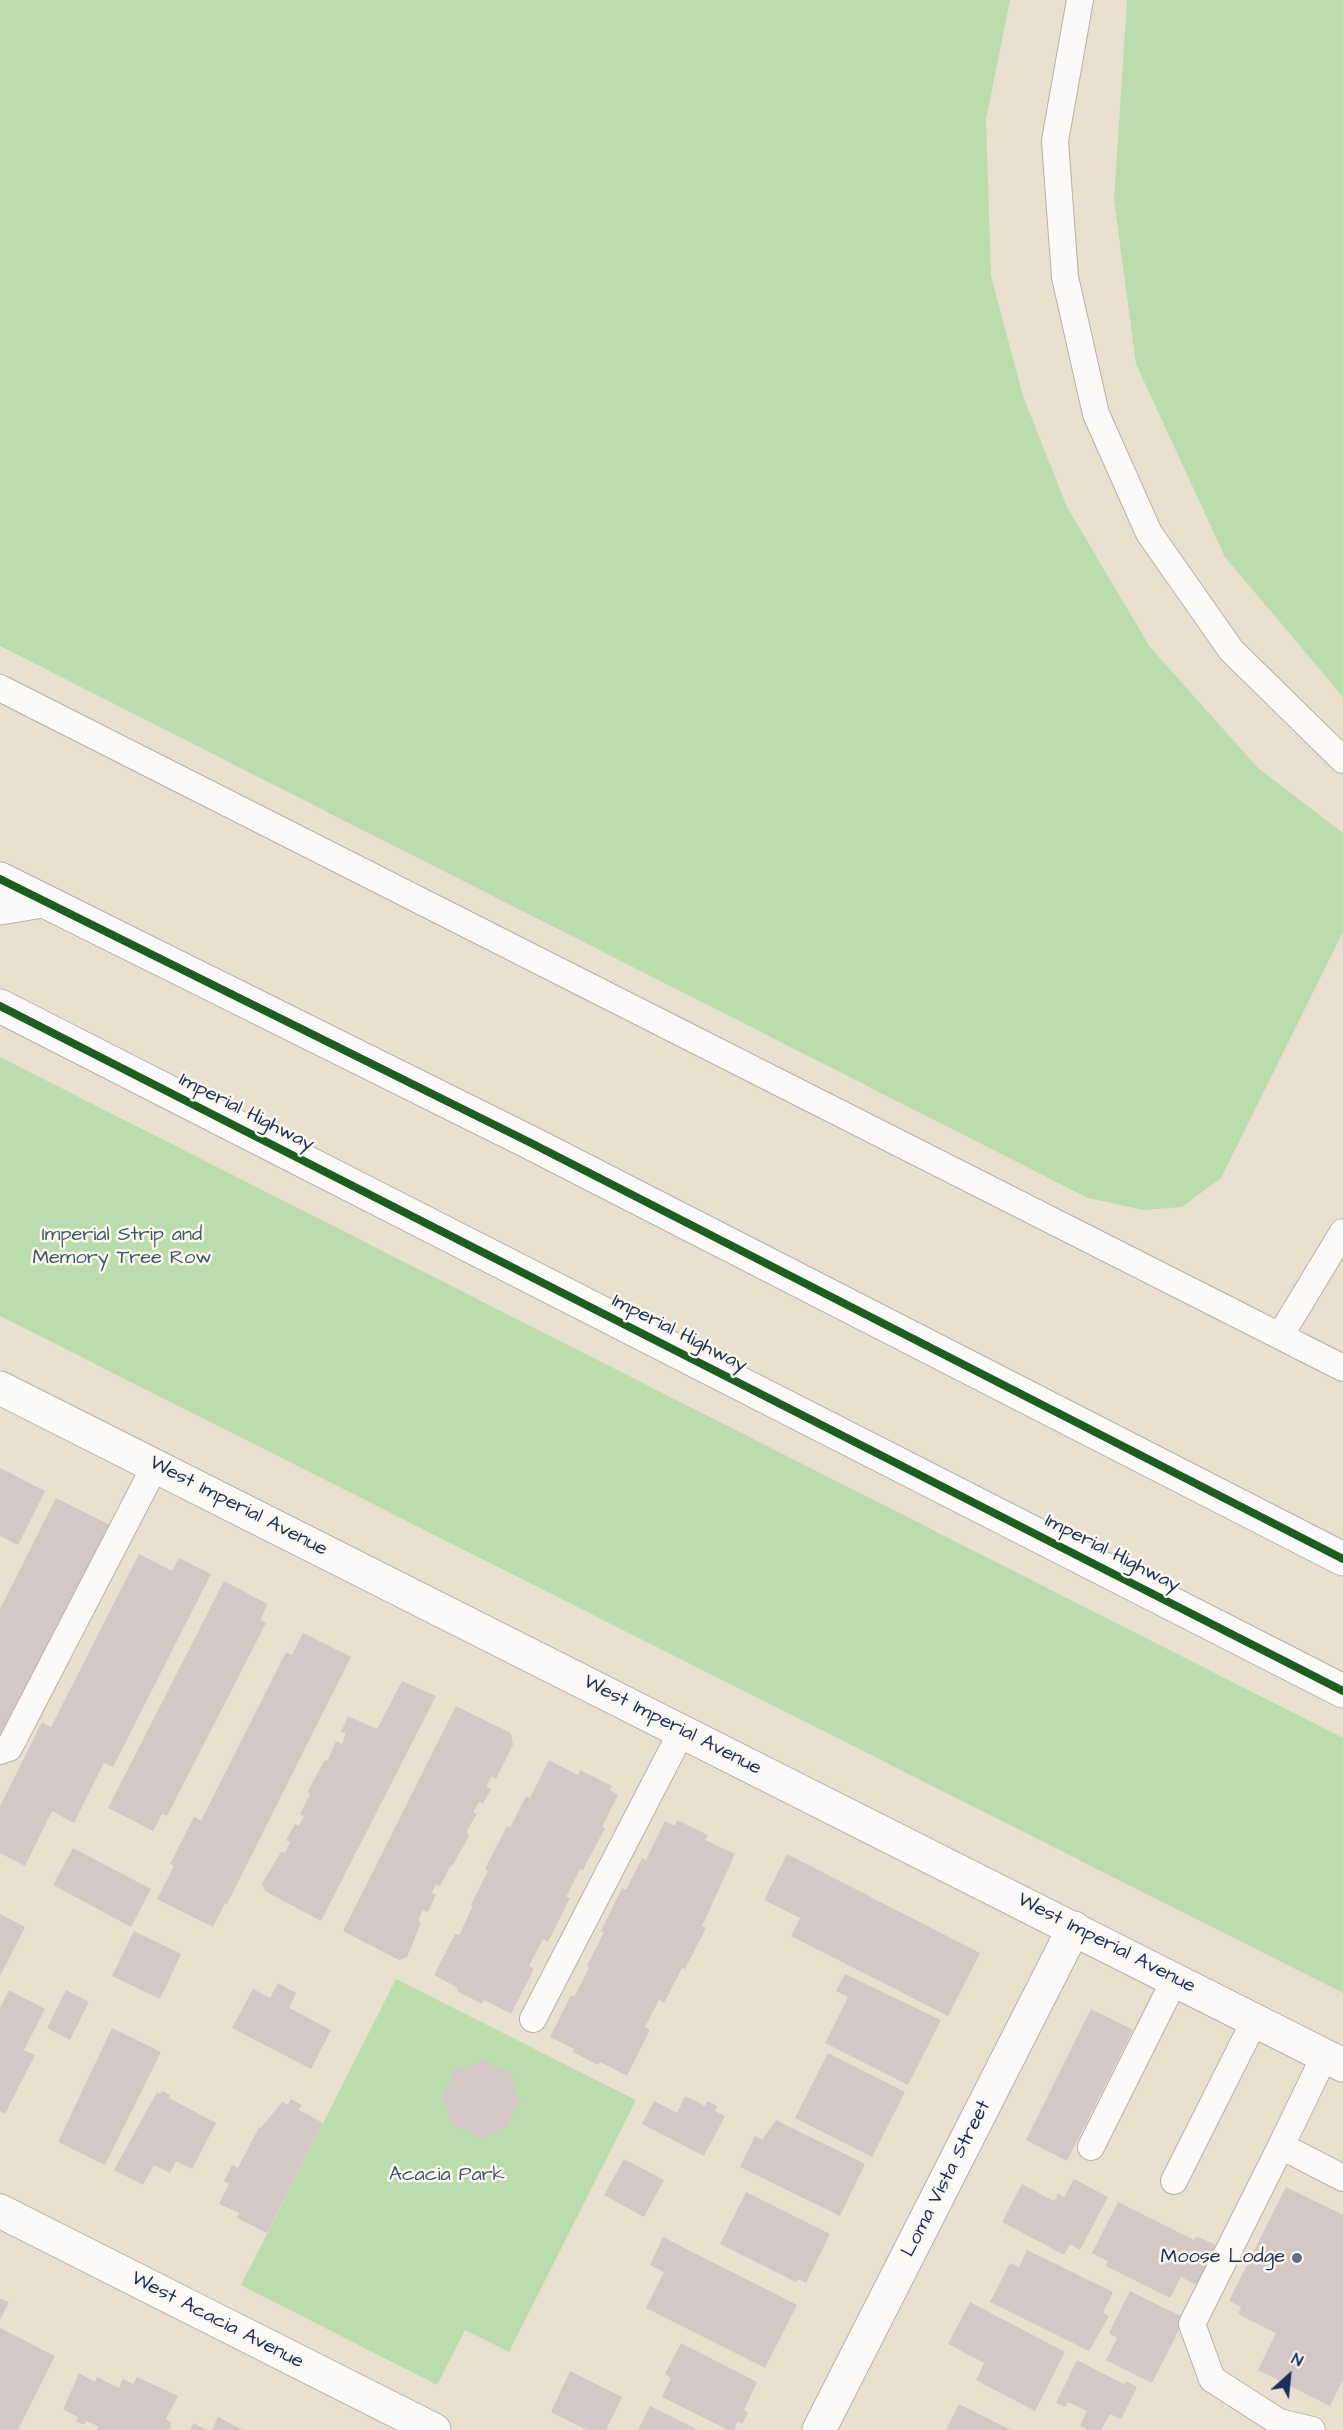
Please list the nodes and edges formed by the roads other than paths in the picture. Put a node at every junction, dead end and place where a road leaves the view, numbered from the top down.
1 (1080, 0) edge
2 (0, 688) edge
3 (1343, 759) edge
4 (0, 879) edge
5 (42, 901) junction
6 (0, 908) edge
7 (0, 1006) edge
8 (1343, 1232) edge
9 (1280, 1336) junction
10 (1343, 1368) edge
11 (0, 1388) edge
12 (155, 1466) junction
13 (1343, 1559) edge
14 (1343, 1691) edge
15 (682, 1731) junction
16 (0, 1751) edge
17 (1074, 1928) junction
18 (1175, 1979) junction
19 (533, 2019) dead end
20 (1255, 2020) junction
21 (1334, 2060) edge
22 (1281, 2146) junction
23 (1091, 2147) dead end
24 (1343, 2178) edge
25 (1174, 2181) dead end
26 (0, 2211) edge
27 (434, 2430) edge
28 (819, 2430) edge
29 (1312, 2430) edge

1 - 3 lane
2 - 9 lane
4 - 5 main road
5 - 6 main road
5 - 13 main road
7 - 14 main road, Imperial Highway
8 - 9 lane
9 - 10 lane
11 - 12 main road, West Imperial Avenue
12 - 15 main road, West Imperial Avenue
12 - 16 lane
15 - 17 main road, West Imperial Avenue
15 - 19 lane
17 - 18 main road, West Imperial Avenue
17 - 28 main road, Loma Vista Street
18 - 20 main road, West Imperial Avenue
18 - 23 lane
20 - 21 main road, West Imperial Avenue
20 - 25 lane
21 - 22 lane
22 - 24 lane
22 - 29 lane
26 - 27 main road, West Acacia Avenue

